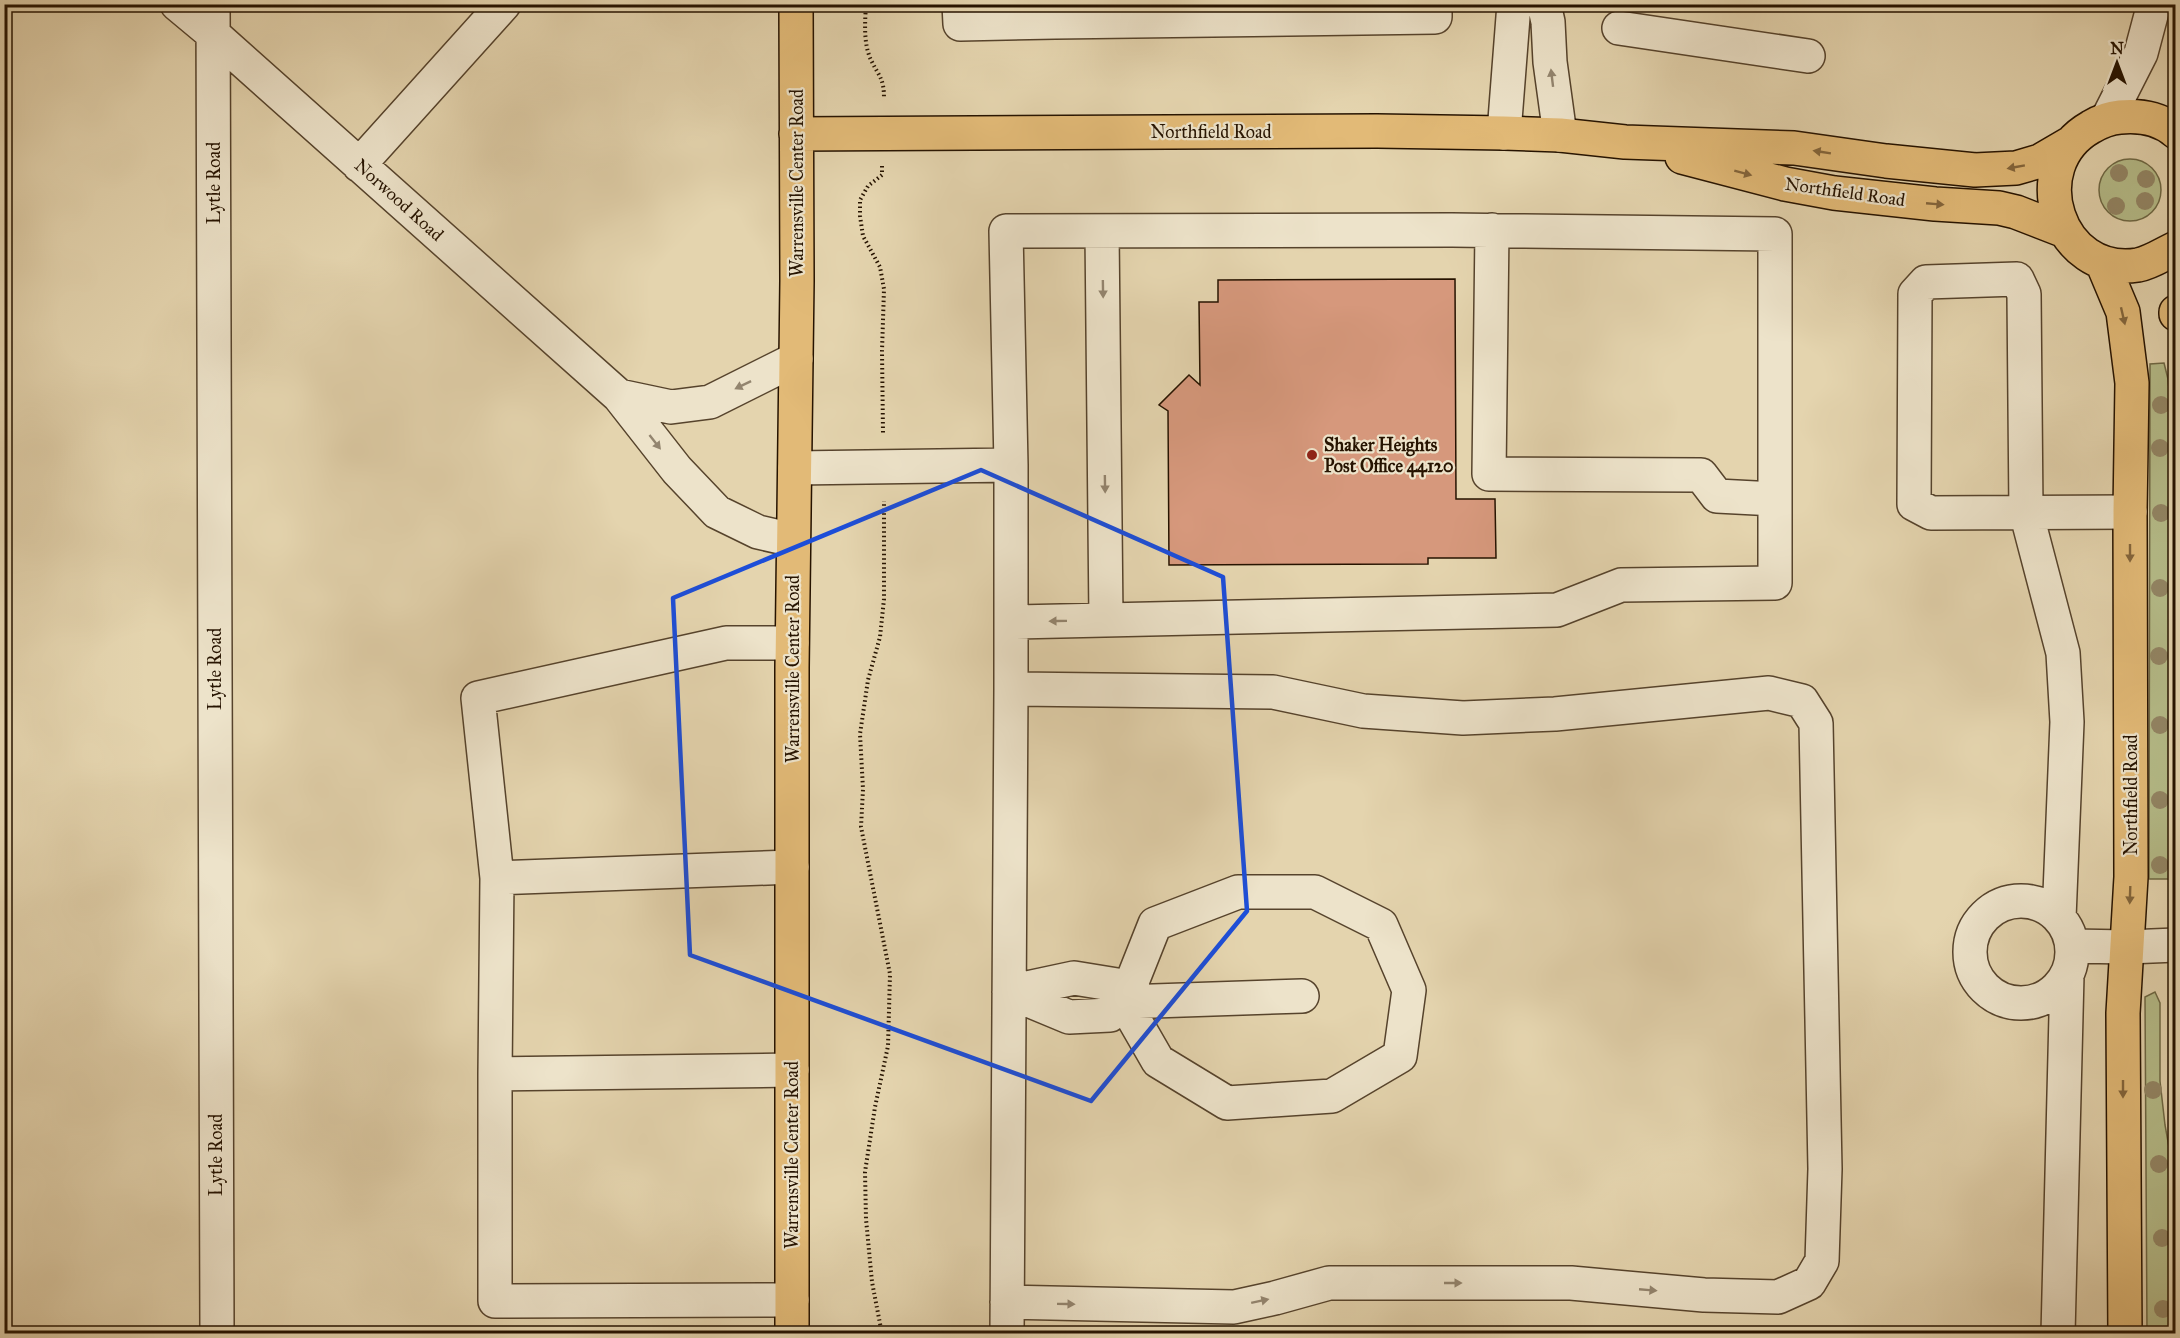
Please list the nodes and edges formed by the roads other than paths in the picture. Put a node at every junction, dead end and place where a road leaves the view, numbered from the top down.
1 (177, 4) edge
2 (504, 4) edge
3 (796, 4) edge
4 (959, 4) edge
5 (1435, 4) edge
6 (1514, 4) edge
7 (1544, 4) edge
8 (2154, 4) edge
9 (1055, 13) edge
10 (213, 19) edge
11 (1619, 28) dead end
12 (1808, 56) dead end
13 (2108, 118) junction
14 (2175, 132) edge
15 (1504, 133) junction
16 (796, 134) junction
17 (1560, 135) junction
18 (1625, 142) junction
19 (2069, 144) junction
20 (359, 165) junction
21 (1492, 230) junction
22 (1102, 231) junction
23 (2066, 231) junction
24 (2175, 248) edge
25 (2102, 262) junction
26 (796, 359) junction
27 (619, 396) junction
28 (1011, 465) junction
29 (795, 468) junction
30 (1775, 499) junction
31 (2026, 512) junction
32 (2130, 512) junction
33 (793, 540) junction
34 (1106, 620) junction
35 (1011, 622) junction
36 (792, 643) junction
37 (1011, 689) junction
38 (792, 867) junction
39 (497, 878) junction
40 (2175, 945) edge
41 (2066, 946) junction
42 (2128, 947) junction
43 (1009, 992) junction
44 (1302, 996) dead end
45 (1124, 1002) junction
46 (792, 1070) junction
47 (495, 1074) junction
48 (792, 1300) junction
49 (1007, 1318) edge
50 (217, 1334) edge
51 (792, 1334) edge
52 (2058, 1334) edge
53 (2125, 1334) edge

1 - 10 street, Norwood Road
2 - 20 street
3 - 16 main road, Warrensville Center Road
4 - 9 street
5 - 9 street
6 - 15 street
17 -> 7 street
8 - 13 street
10 - 20 street, Norwood Road
10 - 50 street, Lytle Road
11 - 12 street
13 - 14 main road
13 - 19 main road, Northfield Road
15 - 16 main road, Northfield Road
15 - 17 main road, Northfield Road
16 - 26 main road, Warrensville Center Road
17 - 18 main road, Northfield Road
19 -> 18 main road, Northfield Road
18 -> 23 main road, Northfield Road
19 - 23 main road
20 - 27 street, Norwood Road
21 - 22 street
21 - 30 street
21 - 30 street
22 - 28 street
22 -> 34 street
23 - 25 main road
24 - 25 main road
25 -> 32 main road, Northfield Road
26 -> 27 street, Norwood Road
26 - 29 main road, Warrensville Center Road
27 -> 33 street, Norwood Road
28 - 29 street
28 - 35 street
29 - 33 main road, Warrensville Center Road
30 - 34 street
31 - 31 street
31 - 32 street
31 - 41 street
32 -> 42 main road, Northfield Road
33 - 36 main road, Warrensville Center Road
34 -> 35 street
35 - 37 street
36 - 38 main road, Warrensville Center Road
36 - 39 street
37 - 43 street
49 -> 37 street
38 - 39 street
38 - 46 main road, Warrensville Center Road
39 - 47 street
40 - 42 street
41 - 42 street
41 - 52 street
42 -> 53 main road, Northfield Road
43 - 45 street
43 - 49 street
44 - 45 street
45 - 45 street
46 - 47 street
46 - 48 main road, Warrensville Center Road
47 - 48 street
48 - 51 main road, Warrensville Center Road

